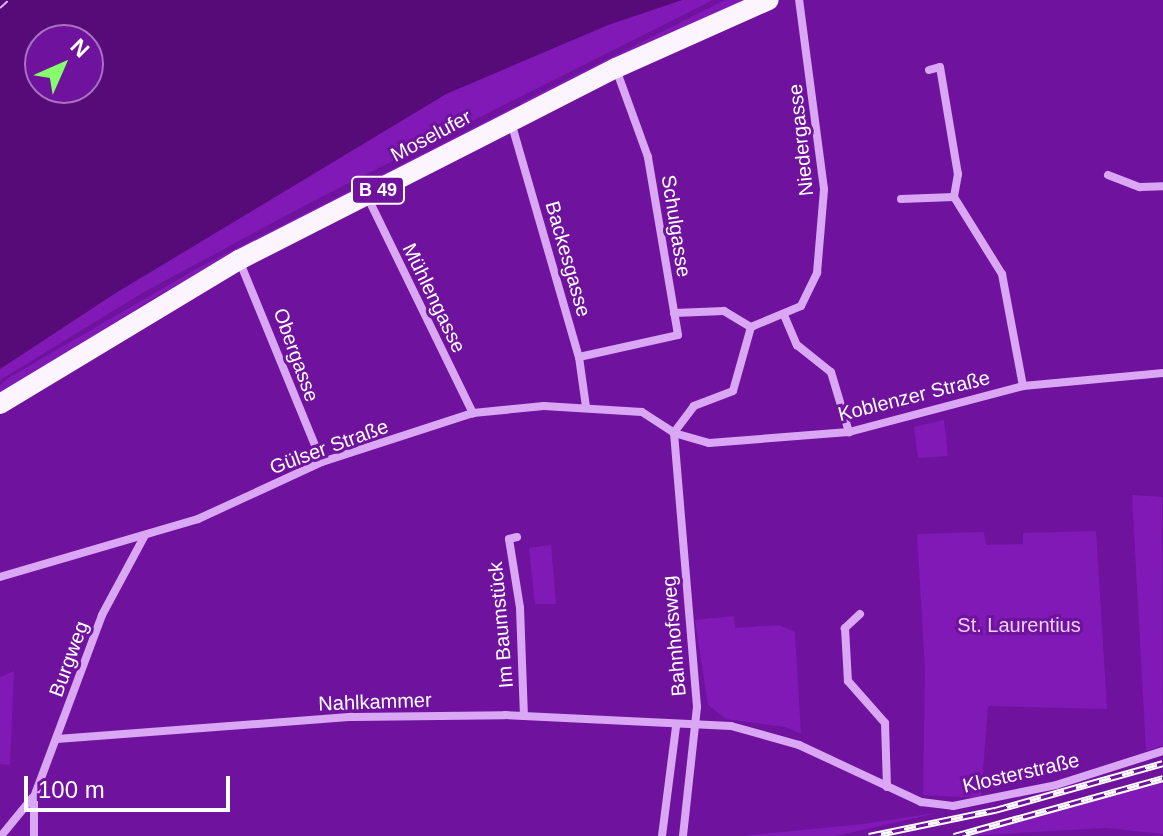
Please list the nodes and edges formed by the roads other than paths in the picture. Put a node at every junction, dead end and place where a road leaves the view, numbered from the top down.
1 (769, 0) edge
2 (799, 0) edge
3 (616, 68) junction
4 (929, 70) dead end
5 (511, 121) junction
6 (1108, 175) dead end
7 (1163, 186) edge
8 (367, 196) junction
9 (954, 197) junction
10 (901, 199) dead end
11 (239, 260) junction
12 (674, 313) junction
13 (784, 315) junction
14 (751, 327) junction
15 (579, 357) junction
16 (1163, 373) edge
17 (1023, 386) junction
18 (0, 404) edge
19 (586, 407) junction
20 (473, 413) junction
21 (849, 432) junction
22 (674, 433) junction
23 (322, 462) junction
24 (144, 537) junction
25 (517, 537) dead end
26 (0, 577) edge
27 (860, 614) dead end
28 (524, 716) junction
29 (694, 726) junction
30 (676, 727) junction
31 (57, 739) junction
32 (1163, 751) edge
33 (887, 787) junction
34 (34, 797) junction
35 (1, 836) edge
36 (34, 836) edge
37 (662, 836) edge
38 (683, 836) edge

1 - 3 main road, Moselufer / B 49
2 - 13 street, Niedergasse
3 - 5 main road, Moselufer / B 49
3 - 12 street, Schulgasse
4 - 9 street
5 - 8 main road, Moselufer / B 49
5 - 15 street, Backesgasse
6 - 7 street
8 - 11 main road, Moselufer / B 49
8 - 20 street, Mühlengasse
9 - 10 street
9 - 17 street
11 - 18 main road, Moselufer / B 49
11 - 23 street, Obergasse
12 - 14 street
12 - 15 street
13 - 14 street
13 - 21 street
14 - 22 street
15 - 19 street, Backesgasse
16 - 17 street, Koblenzer Straße
17 - 21 street, Koblenzer Straße
19 - 20 street, Gülser Straße
19 - 22 street, Gülser Straße
20 - 23 street, Gülser Straße
21 - 22 street, Koblenzer Straße
22 - 29 street, Bahnhofsweg
23 - 24 street, Gülser Straße
24 - 26 street, Gülser Straße
24 - 31 street, Burgweg
25 - 28 street, Im Baumstück
27 - 33 street
28 - 30 street, Nahlkammer
28 - 31 street, Nahlkammer
29 - 30 street, Nahlkammer
29 - 33 street, Klosterstraße
29 - 38 street, Bahnhofsweg
30 - 37 street
31 - 34 street, Burgweg
32 - 33 street, Klosterstraße
34 - 35 street, Burgweg
34 - 36 street, Burgweg

